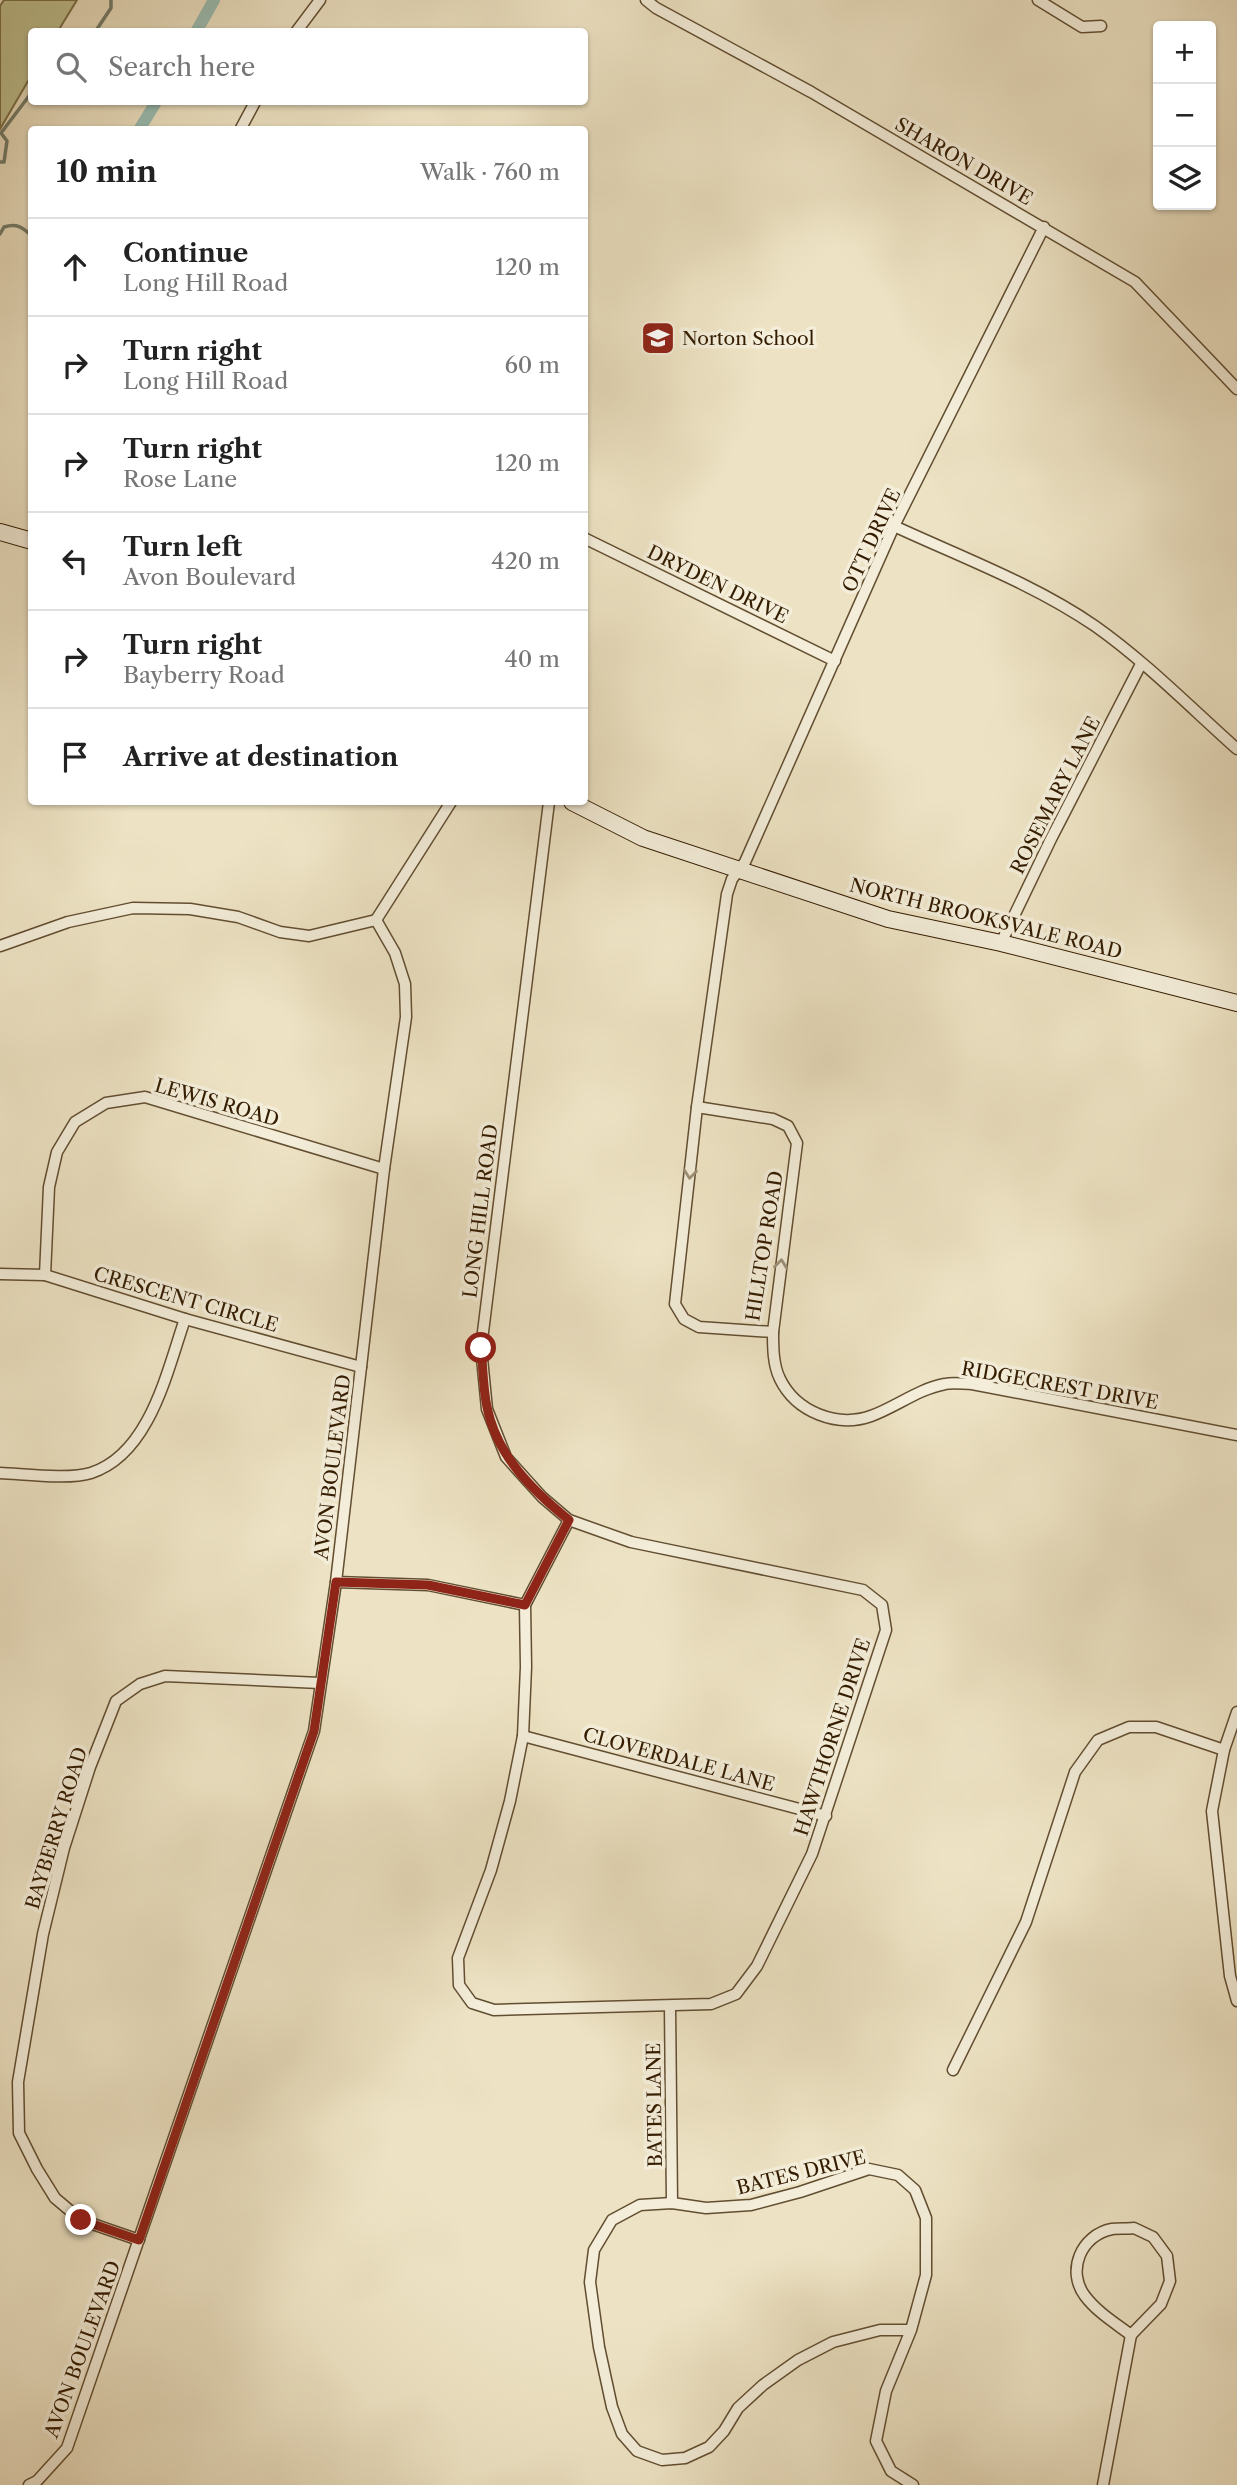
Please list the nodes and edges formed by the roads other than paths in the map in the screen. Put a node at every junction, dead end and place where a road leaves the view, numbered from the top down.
1 (320, 0) edge
2 (646, 0) edge
3 (1038, 0) edge
4 (1101, 26) dead end
5 (299, 28) edge
6 (253, 105) edge
7 (242, 126) edge
8 (1044, 227) junction
9 (1237, 388) edge
10 (894, 526) junction
11 (0, 532) edge
12 (28, 540) edge
13 (588, 540) edge
14 (835, 661) junction
15 (1141, 664) junction
16 (1237, 749) edge
17 (449, 805) edge
18 (549, 805) edge
19 (578, 805) edge
20 (738, 871) junction
21 (376, 920) junction
22 (1000, 943) junction
23 (0, 946) edge
24 (1237, 1003) edge
25 (697, 1107) junction
26 (384, 1170) junction
27 (0, 1274) edge
28 (45, 1275) junction
29 (185, 1319) junction
30 (773, 1332) junction
31 (361, 1367) junction
32 (1237, 1435) edge
33 (0, 1473) edge
34 (569, 1520) junction
35 (336, 1582) junction
36 (525, 1605) junction
37 (320, 1683) junction
38 (1237, 1712) edge
39 (523, 1735) junction
40 (1224, 1750) junction
41 (826, 1816) junction
42 (1237, 2001) edge
43 (670, 2006) junction
44 (953, 2070) dead end
45 (672, 2203) junction
46 (139, 2240) junction
47 (911, 2330) junction
48 (1131, 2335) junction
49 (29, 2485) edge
50 (913, 2485) edge
51 (1103, 2485) edge

1 - 5 street
2 - 8 street, SHARON DRIVE
3 - 4 street
6 - 7 street
8 - 9 street, SHARON DRIVE
8 - 10 street, OTT DRIVE
10 - 14 street, OTT DRIVE
10 - 15 street
11 - 12 main road
13 - 14 street, DRYDEN DRIVE
14 - 20 street, OTT DRIVE
15 - 16 street
15 - 22 street, ROSEMARY LANE
17 - 21 street
18 - 34 street, LONG HILL ROAD
19 - 20 main road, NORTH BROOKSVALE ROAD
20 - 22 main road, NORTH BROOKSVALE ROAD
20 - 25 street, HILLTOP ROAD
21 - 23 street
21 - 26 street, AVON BOULEVARD
22 - 24 main road, NORTH BROOKSVALE ROAD
30 -> 25 street, HILLTOP ROAD
25 -> 30 street, HILLTOP ROAD
26 - 28 street, LEWIS ROAD
26 - 31 street, AVON BOULEVARD
27 - 28 street, CRESCENT CIRCLE
28 - 29 street, CRESCENT CIRCLE
29 - 31 street, CRESCENT CIRCLE
29 - 33 street
30 - 32 street, RIDGECREST DRIVE
31 - 35 street, AVON BOULEVARD
34 - 36 street
34 - 41 street, HAWTHORNE DRIVE
35 - 36 street
35 - 37 street, AVON BOULEVARD
36 - 39 street
37 - 46 street, AVON BOULEVARD
37 - 46 street, BAYBERRY ROAD
38 - 40 street
39 - 41 street, CLOVERDALE LANE
39 - 43 street
40 - 42 street
40 - 44 street
41 - 43 street, HAWTHORNE DRIVE
43 - 45 street, BATES LANE
45 - 47 street, BATES DRIVE
45 - 47 street, BATES DRIVE
46 - 49 street, AVON BOULEVARD
47 - 50 street, BATES DRIVE
48 - 48 street
48 - 51 street

